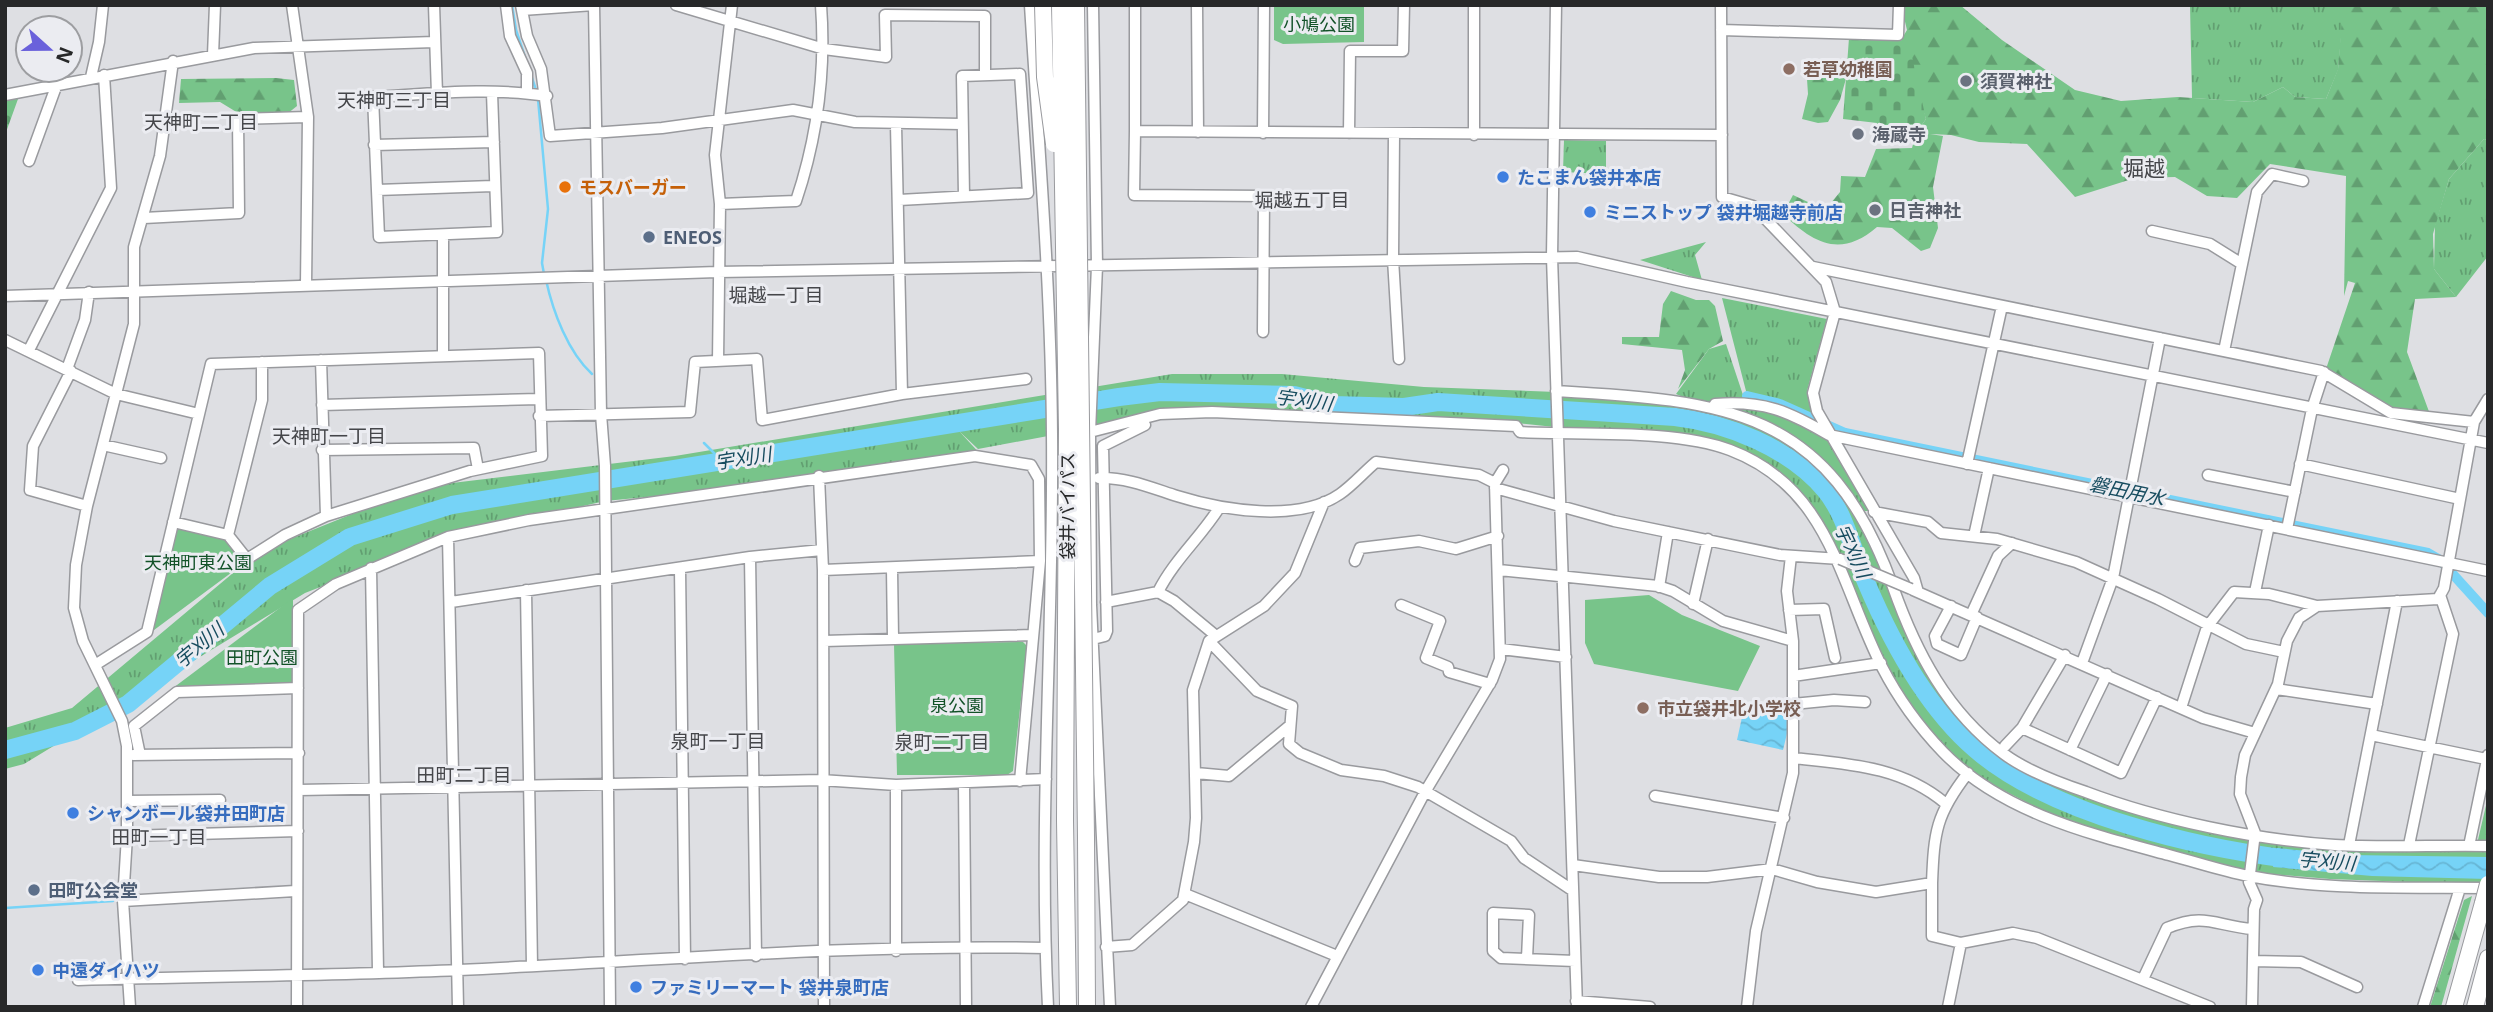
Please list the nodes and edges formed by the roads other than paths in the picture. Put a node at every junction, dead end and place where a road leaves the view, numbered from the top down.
1 (103, 5) edge
2 (215, 5) edge
3 (292, 5) edge
4 (434, 5) edge
5 (506, 5) edge
6 (594, 5) edge
7 (676, 5) edge
8 (732, 5) edge
9 (821, 5) edge
10 (1030, 5) edge
11 (1043, 5) edge
12 (1060, 5) edge
13 (1076, 5) edge
14 (1087, 5) edge
15 (1093, 5) edge
16 (1135, 5) edge
17 (1197, 5) edge
18 (1264, 5) edge
19 (1404, 5) edge
20 (1474, 5) edge
21 (1556, 5) edge
22 (1721, 5) edge
23 (1899, 5) edge
24 (521, 8) edge
25 (957, 10) edge
26 (731, 22) junction
27 (1721, 30) junction
28 (434, 42) junction
29 (300, 48) junction
30 (824, 49) junction
31 (213, 55) junction
32 (173, 61) junction
33 (985, 74) junction
34 (104, 75) junction
35 (91, 77) junction
36 (84, 78) edge
37 (57, 84) joint
38 (492, 93) junction
39 (527, 93) junction
40 (5, 94) edge
41 (437, 94) junction
42 (547, 96) junction
43 (817, 113) junction
44 (308, 117) junction
45 (718, 121) junction
46 (961, 124) junction
47 (896, 125) junction
48 (1135, 131) junction
49 (1198, 132) junction
50 (597, 133) junction
51 (1263, 133) junction
52 (1349, 134) junction
53 (1394, 134) junction
54 (1474, 135) junction
55 (1722, 135) junction
56 (1556, 136) junction
57 (494, 142) junction
58 (374, 145) junction
59 (29, 161) dead end
60 (2304, 181) dead end
61 (494, 186) junction
62 (377, 190) junction
63 (964, 196) junction
64 (899, 200) junction
65 (720, 204) junction
66 (144, 218) junction
67 (2152, 231) dead end
68 (443, 236) junction
69 (1552, 257) junction
70 (1394, 259) junction
71 (1265, 263) junction
72 (2242, 264) junction
73 (1097, 266) junction
74 (1046, 267) junction
75 (1813, 267) junction
76 (900, 270) junction
77 (718, 272) junction
78 (600, 278) junction
79 (442, 284) junction
80 (306, 285) junction
81 (1073, 289) junction
82 (135, 290) junction
83 (89, 292) junction
84 (57, 294) junction
85 (5, 296) edge
86 (2002, 306) junction
87 (1835, 312) junction
88 (1263, 332) dead end
89 (2160, 338) junction
90 (5, 340) edge
91 (1995, 344) junction
92 (29, 350) junction
93 (2224, 351) junction
94 (443, 356) junction
95 (1399, 359) dead end
96 (321, 360) junction
97 (718, 361) junction
98 (262, 362) junction
99 (69, 370) junction
100 (2324, 372) junction
101 (2152, 377) junction
102 (1026, 379) dead end
103 (1556, 393) junction
104 (116, 394) junction
105 (902, 394) junction
106 (539, 399) junction
107 (2488, 399) edge
108 (321, 405) junction
109 (1705, 405) junction
110 (2312, 409) junction
111 (199, 414) junction
112 (601, 414) junction
113 (1160, 414) junction
114 (539, 416) junction
115 (2474, 422) junction
116 (1090, 432) junction
117 (1557, 434) junction
118 (1829, 435) junction
119 (2471, 440) junction
120 (2488, 443) edge
121 (103, 445) junction
122 (322, 450) junction
123 (161, 458) dead end
124 (1967, 464) junction
125 (2301, 464) junction
126 (1989, 468) junction
127 (478, 470) junction
128 (1503, 470) dead end
129 (2208, 475) dead end
130 (819, 477) junction
131 (1102, 478) junction
132 (1495, 486) junction
133 (2295, 492) junction
134 (2129, 497) junction
135 (2460, 499) junction
136 (1324, 502) junction
137 (1561, 504) junction
138 (87, 506) junction
139 (1219, 508) junction
140 (605, 510) junction
141 (1857, 511) junction
142 (1875, 512) junction
143 (326, 516) junction
144 (173, 522) junction
145 (2269, 526) junction
146 (2287, 529) junction
147 (1668, 532) junction
148 (228, 535) junction
149 (1974, 536) junction
150 (448, 537) junction
151 (1498, 537) junction
152 (1708, 539) junction
153 (2012, 543) junction
154 (822, 550) junction
155 (1791, 556) junction
156 (750, 557) junction
157 (1837, 558) junction
158 (1040, 561) junction
159 (1355, 561) dead end
160 (2448, 562) junction
161 (371, 568) junction
162 (680, 569) junction
163 (823, 569) junction
164 (892, 569) junction
165 (1499, 570) junction
166 (2488, 571) edge
167 (607, 577) junction
168 (2113, 578) junction
169 (1563, 579) junction
170 (1659, 587) junction
171 (526, 590) junction
172 (1914, 591) junction
173 (2255, 592) junction
174 (1158, 593) junction
175 (2440, 595) junction
176 (450, 601) junction
177 (2397, 601) junction
178 (1106, 602) junction
179 (1693, 604) junction
180 (1401, 605) dead end
181 (1951, 606) junction
182 (2317, 607) junction
183 (1789, 610) junction
184 (1974, 616) junction
185 (2207, 626) junction
186 (1032, 635) junction
187 (893, 638) junction
188 (1212, 638) junction
189 (1093, 639) junction
190 (1793, 640) junction
191 (824, 641) junction
192 (1502, 649) junction
193 (2284, 652) junction
194 (2065, 655) junction
195 (1566, 657) junction
196 (1835, 658) dead end
197 (1881, 663) junction
198 (2082, 663) junction
199 (95, 665) junction
200 (2107, 674) junction
201 (1793, 676) junction
202 (1490, 684) junction
203 (298, 688) junction
204 (2276, 689) junction
205 (2157, 697) junction
206 (1866, 702) dead end
207 (1793, 704) junction
208 (2377, 704) junction
209 (2181, 708) junction
210 (1289, 727) junction
211 (2022, 728) junction
212 (2255, 733) junction
213 (2371, 735) junction
214 (2005, 746) dead end
215 (2429, 747) junction
216 (2070, 750) junction
217 (127, 751) junction
218 (299, 753) junction
219 (140, 755) junction
220 (2487, 757) edge
221 (1794, 758) junction
222 (1100, 772) junction
223 (1196, 773) junction
224 (1968, 773) junction
225 (1046, 774) junction
226 (821, 780) junction
227 (1020, 781) junction
228 (752, 783) junction
229 (964, 783) junction
230 (608, 784) junction
231 (684, 785) junction
232 (896, 785) junction
233 (1060, 785) dead end
234 (1091, 786) dead end
235 (454, 787) junction
236 (529, 787) junction
237 (374, 789) junction
238 (299, 790) junction
239 (1425, 792) junction
240 (1655, 796) dead end
241 (220, 800) dead end
242 (127, 801) junction
243 (1945, 803) junction
244 (1784, 818) junction
245 (1065, 821) junction
246 (298, 831) junction
247 (2255, 835) junction
248 (127, 836) junction
249 (2349, 845) junction
250 (2409, 845) junction
251 (2469, 846) junction
252 (2488, 846) edge
253 (1573, 865) junction
254 (1772, 869) junction
255 (2249, 874) junction
256 (1931, 883) junction
257 (1087, 885) junction
258 (2460, 888) junction
259 (1572, 890) junction
260 (295, 891) junction
261 (2486, 892) edge
262 (1185, 894) junction
263 (123, 901) junction
264 (2253, 929) junction
265 (1961, 943) junction
266 (964, 946) junction
267 (1106, 947) junction
268 (1045, 948) junction
269 (896, 951) junction
270 (824, 953) junction
271 (756, 956) junction
272 (1337, 956) junction
273 (1527, 958) junction
274 (2488, 958) edge
275 (685, 959) junction
276 (610, 960) junction
277 (1575, 961) junction
278 (2253, 961) junction
279 (532, 965) junction
280 (456, 970) junction
281 (379, 971) junction
282 (295, 976) junction
283 (127, 979) junction
284 (2143, 979) junction
285 (78, 980) dead end
286 (2357, 987) dead end
287 (1576, 1004) edge
288 (130, 1007) edge
289 (297, 1007) edge
290 (458, 1007) edge
291 (610, 1007) edge
292 (824, 1007) edge
293 (966, 1007) edge
294 (1048, 1007) edge
295 (1062, 1007) edge
296 (1068, 1007) edge
297 (1087, 1007) edge
298 (1098, 1007) edge
299 (1110, 1007) edge
300 (1311, 1007) edge
301 (1650, 1007) edge
302 (1747, 1007) edge
303 (1948, 1007) edge
304 (2210, 1007) edge
305 (2252, 1007) edge
306 (2423, 1007) edge
307 (2454, 1007) edge
308 (2474, 1007) edge

1 - 35 street
2 - 31 street
3 - 29 street
4 - 28 street
5 - 39 street
6 - 24 street
6 - 50 street
7 - 26 street
8 - 26 street
9 - 30 street
10 - 74 street
11 - 81 highway, bridge
12 - 81 highway, 袋井バイパス, bridge
13 - 81 highway, 袋井バイパス, bridge
14 - 81 highway, bridge
15 - 73 street
16 - 48 street
17 - 49 street
18 - 51 street
19 - 52 street
20 - 54 street
21 - 56 street
22 - 27 street
23 - 27 street
24 - 42 street
25 - 30 street
25 - 33 street
26 - 30 street
26 - 45 street
27 - 55 street
28 - 29 street
28 - 41 street
29 - 31 street
29 - 44 street
30 - 43 street
31 - 32 street
32 - 34 street
32 - 66 street
33 - 46 street
33 - 63 street
34 - 35 street
34 - 84 street
35 - 36 street
37 - 40 street
37 - 59 street
38 - 39 street
38 - 41 street
38 - 57 street
39 - 42 street
41 - 58 street
42 - 50 street
43 - 45 street
43 - 47 street
43 - 65 street
44 - 66 street
44 - 80 street
45 - 50 street
45 - 65 street
46 - 47 street
46 - 63 street
47 - 64 street
48 - 49 street
48 - 71 street
49 - 51 street
50 - 78 street
51 - 52 street
52 - 53 street
53 - 54 street
53 - 70 street
54 - 56 street
55 - 56 street
55 - 75 street
56 - 69 street
57 - 58 street
57 - 61 street
58 - 62 street
60 - 72 street
61 - 62 street
61 - 68 street
62 - 68 street
63 - 64 street
64 - 76 street
65 - 77 street
66 - 82 street
67 - 72 street
68 - 79 street
69 - 70 street
69 - 87 street
69 - 103 street
70 - 71 street
70 - 95 street
71 - 73 street
71 - 88 street
72 - 93 street
73 - 74 street
73 - 116 street
74 - 76 street
74 - 225 street
75 - 86 street
75 - 87 street
76 - 77 street
76 - 105 street
77 - 78 street
77 - 97 street
78 - 79 street
78 - 112 street
79 - 80 street
79 - 94 street
80 - 82 street
81 - 245 highway, 袋井バイパス, bridge
81 - 257 highway, 袋井バイパス, bridge
82 - 83 street
82 - 104 street
83 - 84 street
83 - 99 street
84 - 85 street
84 - 92 street
86 - 89 street
86 - 91 street
87 - 91 street
87 - 118 street
89 - 93 street
89 - 101 street
90 - 92 street
91 - 101 street
91 - 124 street
92 - 99 street
93 - 100 street
94 - 96 street
94 - 106 street
96 - 98 street
96 - 108 street
97 - 105 street
97 - 112 street
98 - 111 street
98 - 148 street
99 - 104 street
99 - 138 street
100 - 110 street
100 - 115 street
101 - 110 street
101 - 134 street
102 - 105 street
103 - 109 street
103 - 117 street
104 - 111 street
104 - 121 street
106 - 108 street
106 - 114 street
107 - 115 street
108 - 122 street
109 - 118 street
109 - 141 street
110 - 119 street
110 - 125 street
111 - 144 street
112 - 114 street
112 - 140 street
113 - 116 street
113 - 117 street
113 - 131 street
114 - 127 street
115 - 119 street
116 - 189 street
117 - 137 street
117 - 157 street
118 - 124 street
118 - 142 street
119 - 120 street
119 - 135 street
121 - 123 street
121 - 138 street
122 - 127 street
122 - 143 street
124 - 126 street
125 - 133 street
125 - 135 street
126 - 134 street
126 - 149 street
127 - 143 street
128 - 132 street
129 - 133 street
130 - 140 street
130 - 154 street
130 - 158 street
131 - 139 street
131 - 178 street
132 - 136 street
132 - 137 street
132 - 151 street
133 - 146 street
134 - 145 street
134 - 168 street
135 - 160 street
136 - 139 street
136 - 188 street
137 - 147 street
137 - 169 street
138 - 199 street
139 - 174 street
140 - 150 street
140 - 167 street
141 - 142 street
141 - 247 street
142 - 149 street
142 - 172 street
143 - 148 street
144 - 148 street
144 - 199 street
145 - 146 street
145 - 173 street
146 - 160 street
147 - 152 street
147 - 170 street
149 - 153 street
150 - 161 street
150 - 176 street
151 - 159 street
151 - 165 street
152 - 155 street
152 - 179 street
153 - 168 street
153 - 184 street
154 - 156 street
154 - 163 street
155 - 157 street
155 - 183 street
156 - 162 street
156 - 228 street
157 - 172 street, bridge
157 - 197 street
158 - 164 street
158 - 186 street
160 - 166 street
160 - 175 street
161 - 203 street
161 - 237 street
162 - 167 street
162 - 231 street
163 - 164 street
163 - 191 street
164 - 187 street
165 - 169 street
165 - 192 street
167 - 171 street
167 - 230 street
168 - 185 street
168 - 198 street
169 - 170 street
169 - 195 street
170 - 179 street
171 - 176 street
171 - 236 street
172 - 181 street
173 - 182 street
173 - 185 street
174 - 178 street
174 - 188 street
175 - 177 street
175 - 215 street
176 - 235 street
177 - 182 street
177 - 208 street
178 - 189 street
179 - 190 street
180 - 202 street
181 - 184 street
181 - 184 street
182 - 193 street
183 - 190 street
183 - 196 street
184 - 194 street
185 - 193 street
185 - 209 street
186 - 187 street
186 - 227 street
187 - 191 street
188 - 210 street
188 - 223 street
189 - 222 street
190 - 201 street
191 - 226 street
192 - 195 street
192 - 202 street
193 - 204 street
194 - 198 street
194 - 211 street
195 - 253 street
197 - 201 street
197 - 224 street
198 - 200 street
199 - 217 street
200 - 205 street
200 - 216 street
201 - 207 street
202 - 239 street
203 - 218 street
203 - 219 street
204 - 208 street
204 - 212 street
205 - 209 street
205 - 216 street
206 - 207 street
207 - 221 street
208 - 213 street
209 - 212 street
210 - 223 street
210 - 239 street
211 - 214 street
211 - 216 street
212 - 247 street
213 - 215 street
213 - 249 street
215 - 220 street
215 - 250 street
217 - 219 street
217 - 242 street
218 - 219 street
218 - 238 street
220 - 251 street
221 - 243 street
221 - 244 street
222 - 234 street
222 - 267 street
223 - 262 street
224 - 243 street
224 - 255 street
225 - 227 street
225 - 233 street
225 - 268 street
226 - 228 street
226 - 232 street
226 - 270 street
227 - 229 street
228 - 231 street
228 - 271 street
229 - 232 street
229 - 266 street
230 - 231 street
230 - 236 street
230 - 276 street
231 - 275 street
232 - 269 street
235 - 236 street
235 - 237 street
235 - 280 street
236 - 279 street
237 - 238 street
237 - 281 street
238 - 246 street
239 - 259 street
239 - 272 street
240 - 244 street
241 - 242 street
242 - 248 street
243 - 256 street
244 - 254 street
245 - 295 highway, bridge
245 - 296 highway, 袋井バイパス, bridge
246 - 248 street
246 - 260 street
247 - 249 street
247 - 255 street
248 - 263 street
249 - 250 street
250 - 251 street
251 - 252 street
253 - 254 street
253 - 259 street
254 - 256 street
254 - 302 street
255 - 258 street
255 - 264 street
256 - 265 street
257 - 297 highway, 袋井バイパス
257 - 298 highway
258 - 261 street
258 - 306 street
259 - 277 street
260 - 263 street
260 - 282 street
261 - 307 highway
262 - 267 street
262 - 272 street
263 - 283 street
264 - 278 street
264 - 284 street
265 - 284 street
265 - 303 street
266 - 268 street
266 - 269 street
266 - 293 street
267 - 299 street
268 - 294 street
269 - 270 street
270 - 271 street
270 - 292 street
271 - 275 street
272 - 300 street
273 - 273 street
273 - 277 street
274 - 308 highway
275 - 276 street
276 - 279 street
276 - 291 street
277 - 287 street
278 - 286 street
278 - 305 street
279 - 280 street
280 - 281 street
280 - 290 street
281 - 282 street
282 - 283 street
282 - 289 street
283 - 285 street
283 - 288 street
284 - 304 street
287 - 301 street

